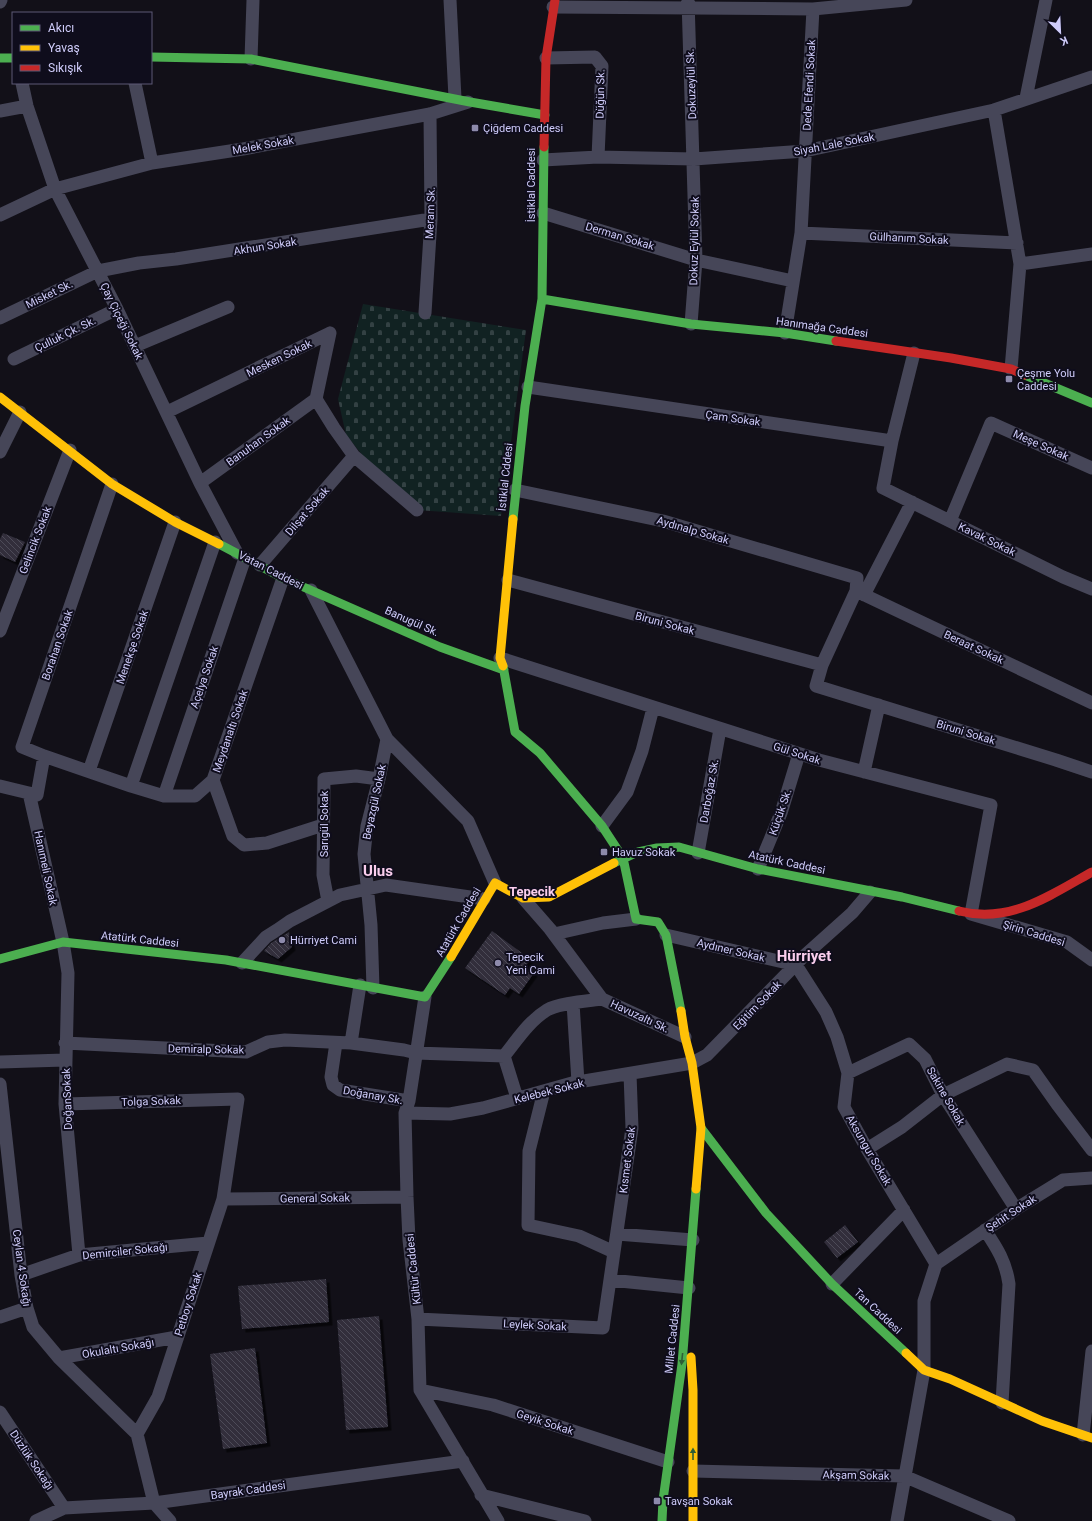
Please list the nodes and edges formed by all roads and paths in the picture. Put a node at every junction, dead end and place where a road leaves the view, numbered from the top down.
1 (253, 0) edge
2 (450, 0) edge
3 (906, 0) edge
4 (1046, 0) edge
5 (844, 3) edge
6 (554, 4) edge
7 (688, 4) edge
8 (737, 4) edge
9 (813, 9) junction
10 (152, 57) edge
11 (0, 58) edge
12 (12, 58) edge
13 (546, 58) junction
14 (251, 59) junction
15 (1092, 77) edge
16 (22, 84) edge
17 (135, 84) edge
18 (455, 98) junction
19 (1026, 98) junction
20 (470, 102) junction
21 (27, 106) junction
22 (994, 110) junction
23 (0, 111) edge
24 (430, 114) junction
25 (544, 115) junction
26 (805, 151) junction
27 (598, 157) junction
28 (694, 159) junction
29 (543, 160) junction
30 (152, 163) junction
31 (55, 189) junction
32 (543, 213) junction
33 (0, 215) edge
34 (431, 219) junction
35 (801, 233) junction
36 (1017, 243) junction
37 (1092, 254) edge
38 (696, 260) junction
39 (1020, 264) junction
40 (98, 271) junction
41 (793, 281) junction
42 (542, 299) junction
43 (228, 307) dead end
44 (117, 309) junction
45 (425, 313) dead end
46 (0, 318) edge
47 (691, 324) junction
48 (785, 333) junction
49 (135, 346) junction
50 (914, 353) junction
51 (14, 359) dead end
52 (1012, 369) junction
53 (528, 387) junction
54 (0, 397) edge
55 (316, 399) junction
56 (1092, 403) edge
57 (20, 412) junction
58 (167, 412) junction
59 (892, 441) junction
60 (70, 450) junction
61 (0, 452) edge
62 (354, 456) junction
63 (1092, 468) edge
64 (200, 483) junction
65 (112, 484) junction
66 (515, 490) junction
67 (912, 502) junction
68 (416, 510) dead end
69 (950, 521) junction
70 (175, 522) junction
71 (215, 542) junction
72 (241, 555) junction
73 (260, 565) junction
74 (283, 578) junction
75 (508, 580) junction
76 (1092, 589) edge
77 (311, 590) junction
78 (860, 593) junction
79 (0, 631) edge
80 (502, 664) junction
81 (822, 665) junction
82 (1092, 703) edge
83 (879, 705) junction
84 (653, 708) junction
85 (720, 729) junction
86 (387, 739) junction
87 (799, 754) junction
88 (44, 756) junction
89 (89, 772) junction
90 (864, 772) junction
91 (1092, 772) edge
92 (379, 779) junction
93 (214, 780) junction
94 (0, 786) edge
95 (130, 786) junction
96 (33, 794) junction
97 (164, 796) junction
98 (324, 825) junction
99 (602, 826) junction
100 (698, 852) junction
101 (623, 858) junction
102 (758, 869) junction
103 (1092, 872) edge
104 (495, 883) junction
105 (367, 888) junction
106 (870, 892) junction
107 (523, 898) junction
108 (484, 899) junction
109 (328, 901) junction
110 (971, 914) junction
111 (636, 919) junction
112 (554, 934) junction
113 (666, 935) junction
114 (63, 942) junction
115 (0, 959) edge
116 (1092, 960) edge
117 (242, 963) junction
118 (796, 965) junction
119 (366, 987) junction
120 (425, 997) junction
121 (602, 999) junction
122 (573, 1004) junction
123 (684, 1037) junction
124 (66, 1043) junction
125 (336, 1043) junction
126 (351, 1043) junction
127 (416, 1053) junction
128 (504, 1056) junction
129 (66, 1060) junction
130 (0, 1062) edge
131 (692, 1063) junction
132 (848, 1073) junction
133 (630, 1074) junction
134 (578, 1082) junction
135 (0, 1084) edge
136 (544, 1091) junction
137 (943, 1095) junction
138 (517, 1098) junction
139 (238, 1099) joint
140 (65, 1104) junction
141 (407, 1107) junction
142 (701, 1128) junction
143 (867, 1149) junction
144 (1092, 1150) edge
145 (1092, 1178) edge
146 (407, 1197) junction
147 (222, 1200) junction
148 (1016, 1209) junction
149 (904, 1210) junction
150 (985, 1230) junction
151 (693, 1240) junction
152 (208, 1243) junction
153 (616, 1244) junction
154 (79, 1255) junction
155 (936, 1264) junction
156 (21, 1275) junction
157 (610, 1280) junction
158 (832, 1284) junction
159 (689, 1290) junction
160 (27, 1308) junction
161 (0, 1317) edge
162 (418, 1319) junction
163 (177, 1337) junction
164 (1092, 1350) edge
165 (1092, 1355) edge
166 (59, 1358) junction
167 (924, 1370) junction
168 (420, 1390) junction
169 (1002, 1403) junction
170 (0, 1412) edge
171 (137, 1434) junction
172 (1087, 1436) edge
173 (463, 1461) junction
174 (668, 1462) junction
175 (693, 1471) junction
176 (904, 1476) junction
177 (481, 1495) junction
178 (154, 1503) junction
179 (64, 1508) junction
180 (36, 1521) edge
181 (170, 1521) edge
182 (498, 1521) edge
183 (585, 1521) edge
184 (662, 1521) edge
185 (693, 1521) edge
186 (897, 1521) edge
187 (1009, 1521) edge

1 - 14 street
2 - 18 street
3 - 5 street
4 - 19 street
5 - 9 street
6 - 7 street
6 - 13 main road, İstiklal Caddesi
7 - 8 street
7 - 28 street, Dokuzeylül Sk.
8 - 9 street
9 - 26 street, Dede Efendi Sokak
10 - 14 main road
11 - 12 main road
13 - 25 main road, İstiklal Caddesi
13 - 27 street, Düğün Sk.
14 - 18 main road
15 - 19 street, Siyah Lale Sokak
16 - 21 street, Çay Çiçeği Sokak
17 - 30 street
18 - 20 main road
19 - 22 street, Siyah Lale Sokak
20 - 24 street, Melek Sokak
20 - 25 main road
21 - 23 street
21 - 31 street, Çay Çiçeği Sokak
22 - 26 street, Siyah Lale Sokak
22 - 36 street
24 - 30 street, Melek Sokak
24 - 34 street, Meram Sk.
25 - 29 main road, İstiklal Caddesi
26 - 28 street, Siyah Lale Sokak
26 - 35 street, Dede Efendi Sokak
27 - 28 street, Siyah Lale Sokak
27 - 29 street, Siyah Lale Sokak
28 - 38 street, Dokuz Eylül Sokak
29 - 32 main road, İstiklal Caddesi
30 - 31 street, Melek Sokak
31 - 33 street, Melek Sokak
31 - 40 street, Çay Çiçeği Sokak
32 - 38 street, Derman Sokak
32 - 42 main road, İstiklal Caddesi
34 - 40 street, Akhun Sokak
34 - 45 street, Meram Sk.
35 - 36 street, Gülhanım Sokak
35 - 41 street, Dede Efendi Sokak
36 - 39 street
37 - 39 street
38 - 41 street
38 - 47 street, Dokuz Eylül Sokak
39 - 52 street
40 - 44 street, Çay Çiçeği Sokak
40 - 46 street, Misket Sk.
41 - 48 street, Dede Efendi Sokak
42 - 47 main road, Hanımağa Caddesi
42 - 53 main road, İstiklal Cddesi
43 - 49 street
44 - 49 street, Çay Çiçeği Sokak
44 - 51 street, Çulluk Çk. Sk.
47 - 48 main road, Hanımağa Caddesi
48 - 50 main road, Hanımağa Caddesi
49 - 58 street, Çay Çiçeği Sokak
50 - 52 main road, Hanımağa Caddesi
50 - 59 street
52 - 56 main road, Hanımağa Caddesi
53 - 59 street, Çam Sokak
53 - 66 main road, İstiklal Cddesi
54 - 57 main road, Vatan Caddesi
55 - 58 street, Mesken Sokak
55 - 62 street
55 - 64 street, Banuhan Sokak
57 - 60 main road, Vatan Caddesi
57 - 61 street
58 - 64 street, Çay Çiçeği Sokak
59 - 67 street, Kavak Sokak
60 - 65 main road, Vatan Caddesi
60 - 79 street, Gelincik Sokak
62 - 68 street
62 - 73 street, Dilşat Sokak
63 - 69 street, Meşe Sokak
64 - 72 street, Çay Çiçeği Sokak
65 - 70 main road, Vatan Caddesi
65 - 88 street, Borahan Sokak
66 - 75 main road, İstiklal Cddesi
66 - 78 street, Aydınalp Sokak
67 - 69 street, Kavak Sokak
67 - 78 street
69 - 76 street, Kavak Sokak
70 - 71 main road, Vatan Caddesi
70 - 89 street, Menekşe Sokak
71 - 72 main road, Vatan Caddesi
71 - 95 street
72 - 73 main road, Vatan Caddesi
72 - 97 street, Açelya Sokak
73 - 74 main road, Vatan Caddesi
74 - 77 main road, Vatan Caddesi
74 - 93 street, Meydanaltı Sokak
75 - 80 main road, İstiklal Cddesi
75 - 81 street, Biruni Sokak
77 - 80 main road, Banugül Sk.
77 - 86 street, Vatan Caddesi
78 - 81 street
78 - 82 street, Beraat Sokak
80 - 84 street, Gül Sokak
80 - 99 main road, İstiklal Cddesi
81 - 83 street, Biruni Sokak
83 - 90 street
83 - 91 street, Biruni Sokak
84 - 85 street, Gül Sokak
84 - 99 street
85 - 87 street, Gül Sokak
85 - 100 street, Darboğaz Sk.
86 - 92 street, Beyazgül Sokak
86 - 104 street, Vatan Caddesi
87 - 90 street, Gül Sokak
87 - 102 street, Küçük Sk.
88 - 89 street, Meydanaltı Sokak
88 - 96 street
89 - 95 street, Meydanaltı Sokak
90 - 110 street, Gül Sokak
92 - 98 street, Sarıgül Sokak
92 - 105 street, Beyazgül Sokak
93 - 97 street, Meydanaltı Sokak
93 - 98 street
94 - 96 street
95 - 97 street, Meydanaltı Sokak
96 - 114 street, Hanımeli Sokak
98 - 109 street, Sarıgül Sokak
99 - 101 main road, İstiklal Cddesi
100 - 101 main road, Atatürk Caddesi
100 - 102 main road, Atatürk Caddesi
101 - 107 main road, Atatürk Caddesi
101 - 111 main road
102 - 106 main road, Atatürk Caddesi
103 - 110 main road, Atatürk Caddesi
104 - 107 main road, Atatürk Caddesi
104 - 108 main road, Atatürk Caddesi
105 - 108 street
105 - 109 street
105 - 119 street, Beyazgül Sokak
106 - 110 main road, Atatürk Caddesi
106 - 118 street, Eğitim Sokak
107 - 112 street, Havuzaltı Sk.
108 - 120 main road, Atatürk Caddesi
109 - 117 street
110 - 116 street, Şirin Caddesi
111 - 112 street
111 - 113 main road
112 - 121 street, Havuzaltı Sk.
113 - 118 street, Aydıner Sokak
113 - 123 main road
114 - 115 main road, Atatürk Caddesi
114 - 117 main road, Atatürk Caddesi
114 - 124 street, DoğanSokak
117 - 119 main road, Atatürk Caddesi
118 - 131 street, Eğitim Sokak
118 - 132 street, Aksungur Sokak
119 - 120 main road, Atatürk Caddesi
119 - 126 street, Beyazgül Sokak
120 - 127 street, Kültür Caddesi
121 - 122 street
121 - 123 street, Havuzaltı Sk.
122 - 128 street
122 - 134 street
123 - 131 main road
124 - 125 street, Demiralp Sokak
124 - 129 street, DoğanSokak
125 - 126 street, Demiralp Sokak
125 - 141 street, Doğanay Sk.
126 - 127 street, Demiralp Sokak
127 - 128 street, Demiralp Sokak
127 - 141 street, Kültür Caddesi
128 - 138 street
129 - 130 street
129 - 140 street, DoğanSokak
131 - 133 street, Kelebek Sokak
131 - 142 main road
132 - 137 street, Sakine Sokak
132 - 143 street, Aksungur Sokak
133 - 134 street, Kelebek Sokak
133 - 153 street, Kısmet Sokak
134 - 136 street, Kelebek Sokak
135 - 156 street, Ceylan 4 Sokağı
136 - 138 street, Kelebek Sokak
136 - 153 street
137 - 143 street
137 - 144 street
137 - 148 street, Sakine Sokak
138 - 141 street, Kelebek Sokak
139 - 140 street, Tolga Sokak
139 - 147 street, Petboy Sokak
140 - 154 street, DoğanSokak
141 - 146 street, Kültür Caddesi
142 - 151 main road
142 - 158 main road, Tan Caddesi
143 - 149 street, Aksungur Sokak
145 - 148 street, Şehit Sokak
146 - 147 street, General Sokak
146 - 162 street, Kültür Caddesi
147 - 152 street, Petboy Sokak
148 - 150 street, Şehit Sokak
149 - 155 street, Aksungur Sokak
149 - 158 street
150 - 155 street, Şehit Sokak
150 - 169 street
151 - 153 street
151 - 159 main road
152 - 154 street, Demirciler Sokağı
152 - 163 street, Petboy Sokak
153 - 157 street, Kısmet Sokak
154 - 156 street, Demirciler Sokağı
155 - 167 street
156 - 160 street, Ceylan 4 Sokağı
157 - 159 street
157 - 162 street, Leylek Sokak
158 - 167 main road, Tan Caddesi
159 -> 174 main road, Millet Caddesi
175 -> 159 main road, Millet Caddesi
160 - 161 street
160 - 166 street, Ceylan 4 Sokağı
162 - 168 street, Kültür Caddesi
163 - 166 street, Okulaltı Sokağı
163 - 171 street, Petboy Sokak
164 - 165 street
165 - 172 street
166 - 171 street, Ceylan 4 Sokağı
167 - 169 main road, Tan Caddesi
167 - 176 street
168 - 173 street, Kültür Caddesi
168 - 174 street, Geyik Sokak
169 - 172 main road, Tan Caddesi
170 - 179 street, Düzlük Sokağı
171 - 178 street
173 - 177 street, Kültür Caddesi
173 - 178 street, Bayrak Caddesi
174 - 184 main road, Millet Caddesi
175 - 176 street, Akşam Sokak
175 - 185 main road, Millet Caddesi
176 - 186 street
176 - 187 street, Akşam Sokak
177 - 182 street, Kültür Caddesi
177 - 183 street
178 - 179 street, Bayrak Caddesi
178 - 181 street
179 - 180 street, Bayrak Caddesi

